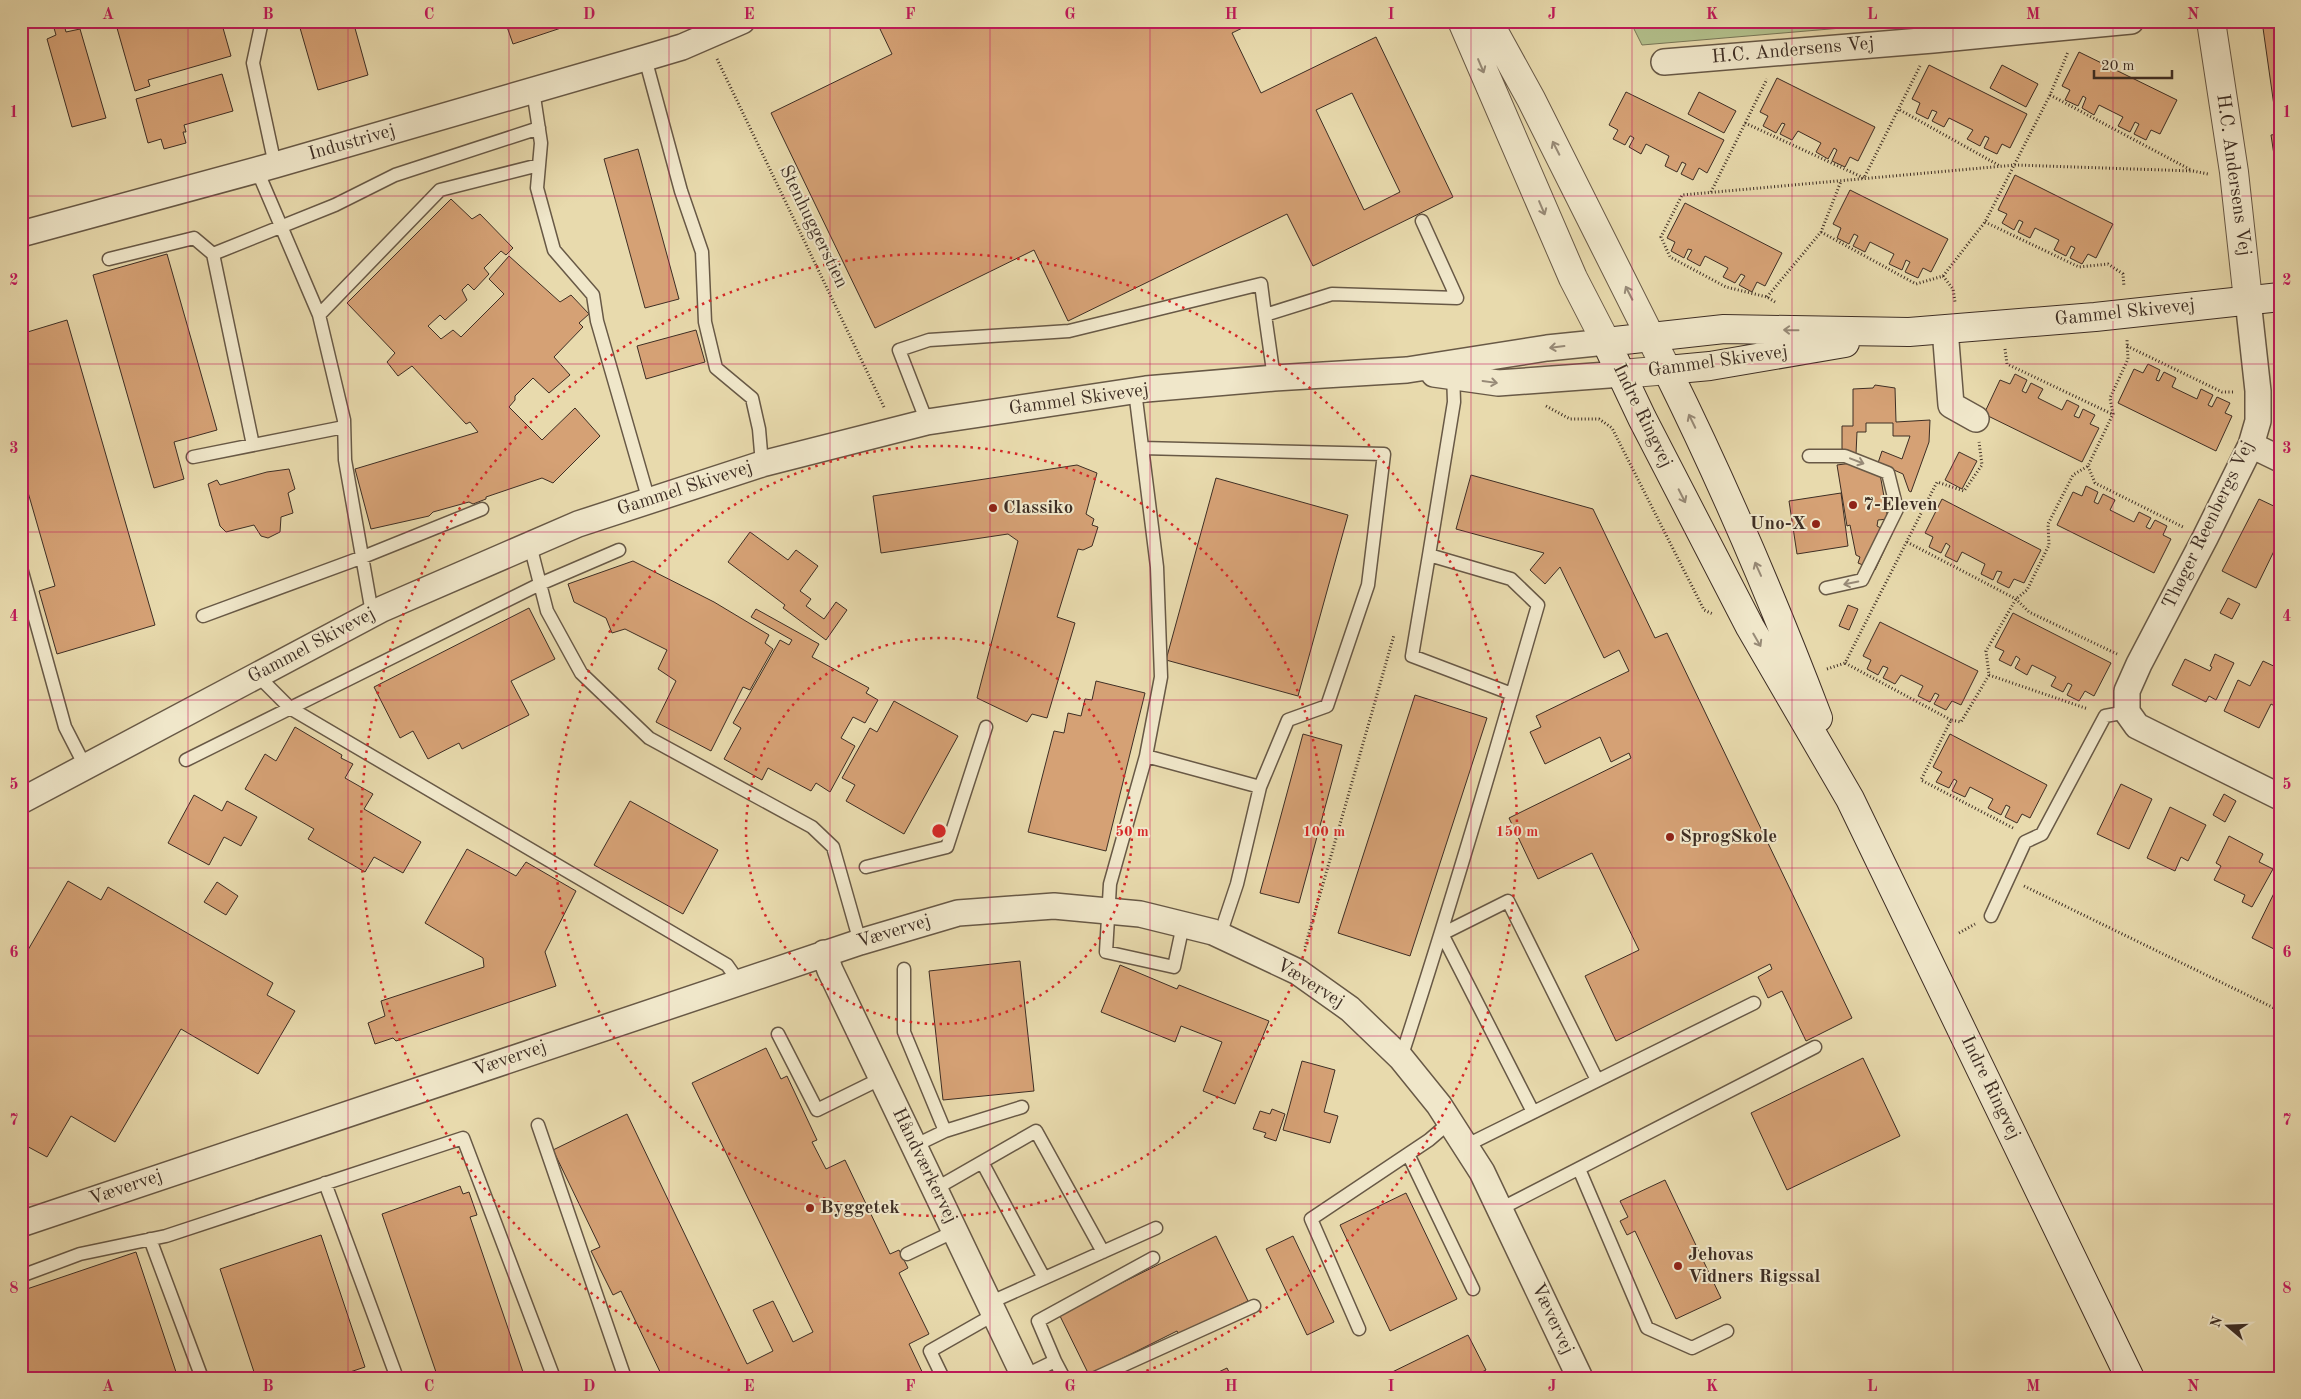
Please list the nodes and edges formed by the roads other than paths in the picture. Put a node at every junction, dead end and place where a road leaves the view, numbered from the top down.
1 (262, 21) edge
2 (742, 21) edge
3 (1462, 21) edge
4 (1488, 21) edge
5 (2131, 21) edge
6 (2211, 21) edge
7 (645, 58) junction
8 (1664, 62) dead end
9 (533, 90) junction
10 (539, 128) junction
11 (539, 165) junction
12 (266, 168) junction
13 (1422, 220) dead end
14 (280, 226) junction
15 (21, 234) edge
16 (213, 254) junction
17 (109, 259) dead end
18 (2280, 297) edge
19 (2248, 300) junction
20 (319, 315) junction
21 (1265, 316) junction
22 (1945, 329) junction
23 (1910, 332) junction
24 (1651, 337) junction
25 (1606, 342) junction
26 (1453, 370) junction
27 (1667, 370) junction
28 (1622, 374) junction
29 (1274, 378) junction
30 (1136, 391) junction
31 (1976, 420) road end
32 (927, 422) junction
33 (344, 426) junction
34 (253, 445) junction
35 (2251, 445) junction
36 (1142, 448) junction
37 (1809, 456) dead end
38 (193, 457) dead end
39 (2280, 459) edge
40 (762, 464) junction
41 (649, 501) junction
42 (482, 509) dead end
43 (530, 545) junction
44 (619, 550) dead end
45 (1429, 555) junction
46 (363, 557) junction
47 (21, 568) edge
48 (540, 584) junction
49 (1826, 588) dead end
50 (372, 613) junction
51 (203, 616) dead end
52 (257, 675) junction
53 (1512, 694) junction
54 (290, 708) junction
55 (2116, 714) junction
56 (986, 727) dead end
57 (1146, 756) junction
58 (186, 760) dead end
59 (85, 766) junction
60 (1260, 788) junction
61 (2280, 797) edge
62 (1850, 798) junction
63 (21, 801) edge
64 (866, 867) dead end
65 (1108, 911) junction
66 (1991, 916) dead end
67 (1182, 925) junction
68 (1442, 934) junction
69 (1220, 935) junction
70 (860, 942) junction
71 (824, 954) junction
72 (904, 968) dead end
73 (738, 982) junction
74 (1754, 1002) dead end
75 (778, 1034) dead end
76 (1815, 1047) dead end
77 (1401, 1058) junction
78 (882, 1078) junction
79 (1597, 1080) junction
80 (1022, 1107) dead end
81 (1533, 1112) junction
82 (1450, 1122) junction
83 (538, 1125) dead end
84 (944, 1131) junction
85 (914, 1146) junction
86 (1465, 1146) junction
87 (1408, 1154) junction
88 (982, 1162) junction
89 (1579, 1168) junction
90 (325, 1183) junction
91 (935, 1189) junction
92 (1500, 1209) junction
93 (21, 1224) edge
94 (1156, 1228) dead end
95 (955, 1230) junction
96 (150, 1239) junction
97 (1103, 1252) junction
98 (907, 1254) dead end
99 (1153, 1258) dead end
100 (21, 1276) edge
101 (1044, 1278) junction
102 (1473, 1289) dead end
103 (1254, 1306) dead end
104 (992, 1308) junction
105 (1359, 1329) dead end
106 (1727, 1331) dead end
107 (1055, 1360) junction
108 (1025, 1377) edge
109 (202, 1378) edge
110 (397, 1378) edge
111 (554, 1378) edge
112 (625, 1378) edge
113 (943, 1378) edge
114 (1064, 1378) edge
115 (1095, 1378) edge
116 (1580, 1378) edge
117 (2130, 1378) edge

1 - 12 lane
2 - 7 street, Industrivej
3 -> 25 main road, Indre Ringvej
24 -> 4 main road, Indre Ringvej
5 - 8 street, H.C. Andersens Vej
6 - 19 main road, H.C. Andersens Vej
7 - 9 street, Industrivej
7 - 40 lane
9 - 10 lane
9 - 12 street, Industrivej
10 - 11 lane
10 - 14 lane
11 - 20 lane
11 - 41 lane
12 - 14 lane
12 - 15 street, Industrivej
13 - 21 lane
14 - 16 lane
14 - 20 lane
16 - 17 lane
16 - 34 lane
18 - 19 main road, Gammel Skivevej
19 - 22 main road, Gammel Skivevej
19 - 35 street, Thøger Reenbergs Vej
20 - 33 lane
21 - 29 lane
21 - 32 lane
22 - 23 main road, Gammel Skivevej
22 - 31 street
23 -> 24 main road, Gammel Skivevej
23 - 27 main road, Gammel Skivevej
24 - 25 main road, Gammel Skivevej
24 - 27 main road, Indre Ringvej
25 -> 26 street, Gammel Skivevej
25 - 28 main road, Indre Ringvej
26 -> 28 street, Gammel Skivevej
26 - 29 street, Gammel Skivevej
26 - 45 lane
27 - 28 main road, Gammel Skivevej
62 -> 27 main road, Indre Ringvej
28 -> 62 main road, Indre Ringvej
29 - 30 street, Gammel Skivevej
30 - 32 street, Gammel Skivevej
30 - 36 lane
32 - 40 street, Gammel Skivevej
33 - 34 lane
33 - 46 lane
34 - 38 lane
35 - 39 street
35 - 55 street, Thøger Reenbergs Vej
36 - 57 lane
36 - 60 lane
37 -> 49 lane
40 - 41 street, Gammel Skivevej
41 - 43 street, Gammel Skivevej
42 - 46 lane
43 - 48 lane
43 - 50 street, Gammel Skivevej
44 - 48 lane
45 - 53 lane
45 - 53 lane
46 - 50 lane
46 - 51 lane
47 - 59 lane
48 - 54 lane
48 - 70 lane
50 - 52 street, Gammel Skivevej
52 - 54 lane
52 - 59 street, Gammel Skivevej
53 - 68 lane
54 - 58 lane
54 - 73 lane
55 - 61 street
55 - 66 lane
56 - 64 lane
57 - 60 lane
57 - 65 lane
59 - 63 street, Gammel Skivevej
60 - 69 lane
62 - 117 main road, Indre Ringvej
65 - 67 street, Vævervej
65 - 67 lane
65 - 70 street, Vævervej
67 - 69 street, Vævervej
68 - 77 lane
68 - 79 lane
68 - 81 lane
69 - 77 street, Vævervej
70 - 71 street, Vævervej
71 - 73 street, Vævervej
71 - 78 street, Håndværkervej
72 - 84 lane
73 - 93 street, Vævervej
74 - 79 lane
75 - 78 lane
76 - 89 lane
77 - 82 street, Vævervej
78 - 85 street, Håndværkervej
79 - 81 lane
80 - 84 lane
81 - 86 lane
82 - 86 street, Vævervej
82 - 87 lane
83 - 112 lane
84 - 85 lane
85 - 91 street, Håndværkervej
86 - 92 street, Vævervej
87 - 102 lane
87 - 105 lane
88 - 91 lane
88 - 97 lane
88 - 101 lane
89 - 92 lane
89 - 106 lane
90 - 96 lane
90 - 110 lane
90 - 111 lane
91 - 95 street, Håndværkervej
92 - 116 street, Vævervej
94 - 97 lane
95 - 98 lane
95 - 104 street, Håndværkervej
96 - 100 lane
96 - 109 lane
97 - 101 lane
99 - 107 lane
101 - 104 lane
103 - 115 lane
104 - 108 street, Håndværkervej
104 - 113 lane
107 - 108 lane
107 - 114 lane

